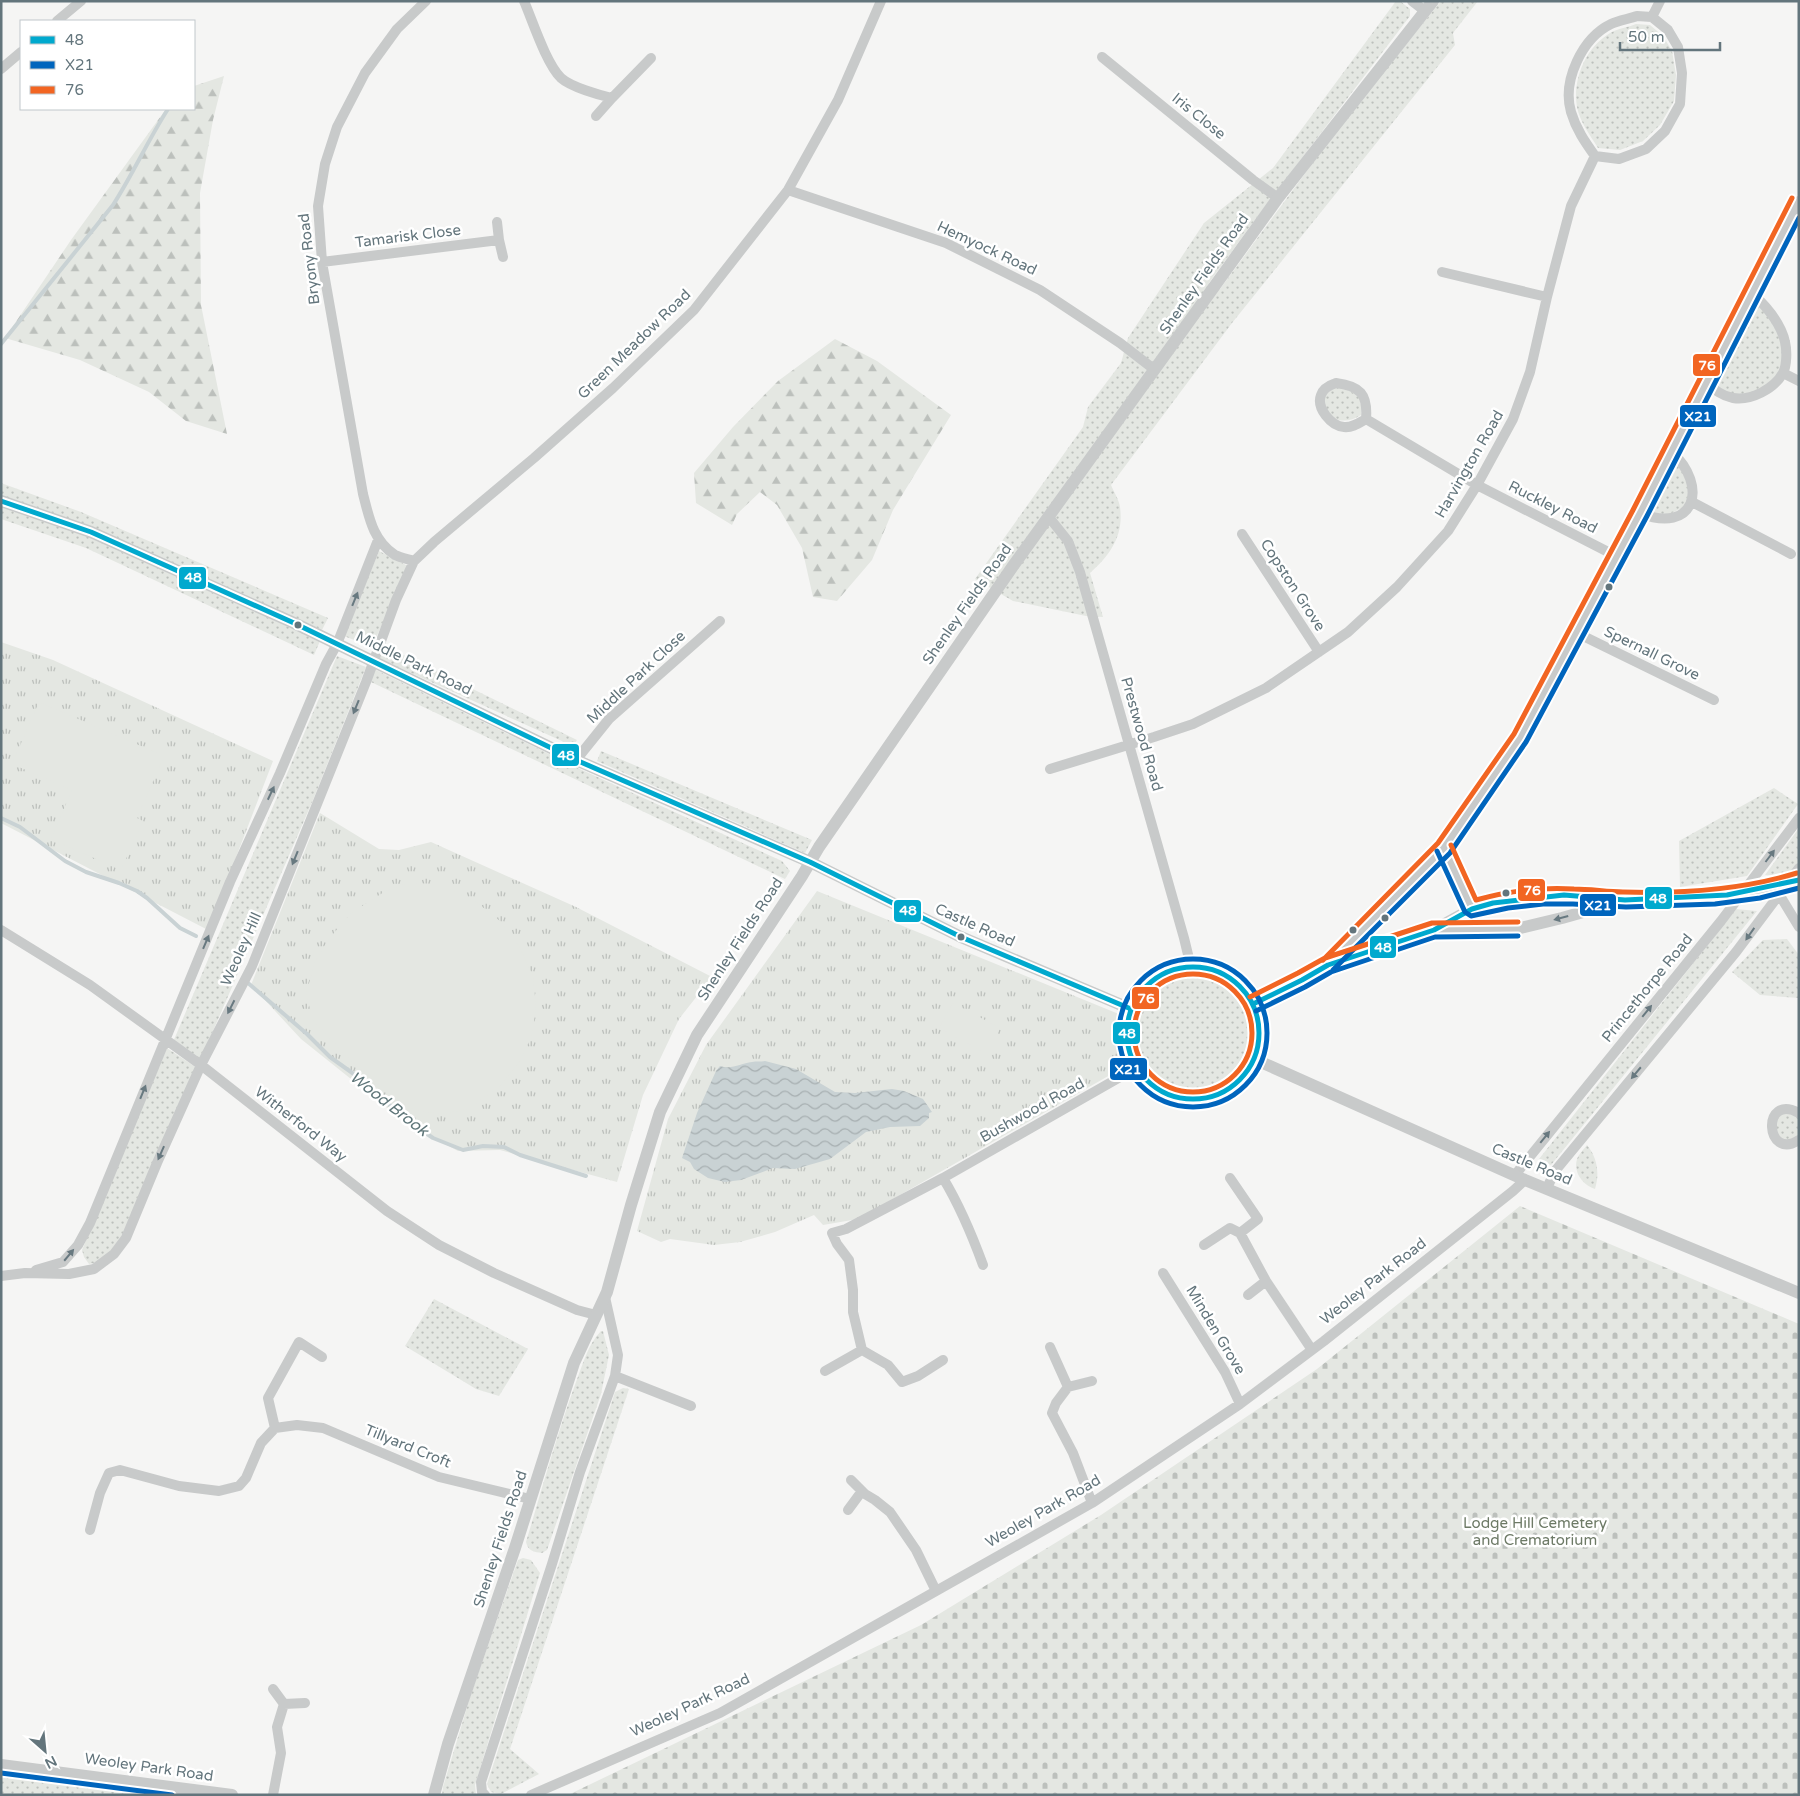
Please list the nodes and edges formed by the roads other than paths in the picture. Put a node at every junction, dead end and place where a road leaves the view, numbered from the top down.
1 (81, 1) edge
2 (426, 1) edge
3 (524, 1) edge
4 (881, 1) edge
5 (1412, 1) edge
6 (1660, 1) edge
7 (1429, 6) edge
8 (1652, 17) junction
9 (58, 20) edge
10 (20, 53) edge
11 (1102, 57) dead end
12 (651, 58) dead end
13 (1, 69) edge
14 (612, 98) junction
15 (596, 116) dead end
16 (1595, 156) junction
17 (788, 190) junction
18 (1278, 198) junction
19 (1799, 201) edge
20 (497, 222) dead end
21 (499, 240) junction
22 (504, 257) dead end
23 (322, 262) junction
24 (1442, 272) dead end
25 (1753, 294) junction
26 (1547, 297) junction
27 (1155, 370) junction
28 (1783, 373) junction
29 (1799, 380) edge
30 (1706, 383) junction
31 (1366, 419) junction
32 (1671, 451) junction
33 (1477, 485) junction
34 (1, 501) edge
35 (1692, 502) junction
36 (1640, 513) junction
37 (1048, 516) junction
38 (1242, 534) dead end
39 (378, 540) junction
40 (1791, 554) dead end
41 (1616, 556) junction
42 (414, 561) junction
43 (720, 621) dead end
44 (1577, 633) junction
45 (337, 644) junction
46 (1319, 652) junction
47 (374, 662) junction
48 (1714, 700) dead end
49 (1130, 744) junction
50 (576, 760) junction
51 (1050, 769) dead end
52 (1799, 818) edge
53 (1444, 848) junction
54 (810, 862) junction
55 (1799, 868) edge
56 (1799, 880) edge
57 (1782, 889) junction
58 (1743, 893) junction
59 (1625, 900) junction
60 (1472, 908) junction
61 (1799, 927) edge
62 (1434, 930) junction
63 (2, 933) edge
64 (1328, 965) junction
65 (1191, 967) junction
66 (1253, 1004) junction
67 (1131, 1009) junction
68 (164, 1040) junction
69 (1254, 1059) junction
70 (201, 1065) junction
71 (1136, 1068) junction
72 (1799, 1113) edge
73 (1799, 1140) edge
74 (943, 1178) junction
75 (1230, 1178) dead end
76 (1520, 1178) junction
77 (1547, 1188) junction
78 (1240, 1233) junction
79 (1204, 1245) dead end
80 (984, 1265) dead end
81 (1163, 1272) dead end
82 (25, 1273) junction
83 (1, 1276) edge
84 (1266, 1281) junction
85 (1799, 1293) edge
86 (1248, 1295) dead end
87 (605, 1296) junction
88 (596, 1315) junction
89 (1050, 1347) dead end
90 (862, 1350) junction
91 (1312, 1350) junction
92 (322, 1356) dead end
93 (943, 1360) dead end
94 (825, 1371) dead end
95 (615, 1376) junction
96 (1092, 1381) dead end
97 (1068, 1387) junction
98 (1240, 1404) junction
99 (691, 1406) dead end
100 (275, 1428) junction
101 (851, 1480) dead end
102 (862, 1491) junction
103 (530, 1499) junction
104 (1092, 1503) junction
105 (848, 1510) dead end
106 (90, 1530) dead end
107 (936, 1591) junction
108 (273, 1689) dead end
109 (305, 1703) dead end
110 (284, 1704) junction
111 (1, 1765) edge
112 (232, 1795) edge
113 (273, 1795) edge
114 (434, 1795) edge
115 (485, 1795) edge
116 (531, 1795) edge

1 - 9 street
2 - 23 street, Bryony Road
3 - 14 street
4 - 17 street, Green Meadow Road
5 - 7 street
6 - 8 street
7 - 18 street, Shenley Fields Road
8 - 16 street
8 - 16 street
10 - 13 street
11 - 18 street, Iris Close
12 - 14 street
14 - 15 street
16 - 26 street, Harvington Road
17 - 27 street, Hemyock Road
17 - 42 street, Green Meadow Road
18 - 27 street, Shenley Fields Road
19 - 25 street
20 - 21 street
21 - 22 street
21 - 23 street, Tamarisk Close
23 - 39 street, Bryony Road
24 - 26 street
25 - 28 street
25 - 30 street
26 - 33 street, Harvington Road
27 - 37 street, Shenley Fields Road
28 - 29 street
28 - 30 street
30 - 32 street
31 - 31 street
31 - 33 street, Ruckley Road
32 - 35 street
32 - 36 street
33 - 41 street, Ruckley Road
33 - 46 street, Harvington Road
34 - 45 street, Middle Park Road
35 - 36 street
35 - 40 street
36 - 41 street
37 - 49 street, Prestwood Road
37 - 54 street, Shenley Fields Road
38 - 46 street, Copston Grove
39 - 42 street
45 -> 39 street
41 - 44 street
42 - 47 street, Weoley Hill
43 - 50 street, Middle Park Close
44 - 48 street, Spernall Grove
44 - 53 street
45 - 47 street, Middle Park Road
68 -> 45 street, Weoley Hill
46 - 49 street, Harvington Road
47 - 50 street, Middle Park Road
47 -> 70 street, Weoley Hill
49 - 51 street, Harvington Road
49 - 65 street, Prestwood Road
50 - 54 street, Middle Park Road
58 -> 52 street, Princethorpe Road
53 - 60 street
53 - 64 street
54 - 67 street, Castle Road
54 - 87 street, Shenley Fields Road
55 - 57 street
56 - 57 street
57 - 58 street
57 - 61 street
57 -> 77 street
58 - 59 street
76 -> 58 street, Princethorpe Road
59 - 60 street
59 -> 62 street
60 - 62 street
62 - 64 street
63 - 68 street, Witherford Way
64 - 66 street
65 - 66 street
65 - 67 street
66 - 69 street
67 - 71 street
68 - 70 street, Witherford Way
82 -> 68 street, Weoley Hill
69 - 71 street
69 - 76 street, Castle Road
70 -> 82 street, Weoley Hill
70 - 88 street, Witherford Way
71 - 74 street, Bushwood Road
72 - 73 street
74 - 80 street
74 - 90 street, Bushwood Road
75 - 78 street
76 - 77 street, Castle Road
76 - 91 street, Weoley Park Road
77 - 85 street, Castle Road
78 - 79 street
78 - 84 street
81 - 98 street, Minden Grove
82 - 83 street, Weoley Hill
84 - 86 street
84 - 91 street
87 - 88 street, Shenley Fields Road
87 - 95 street, Shenley Fields Road
88 - 103 street, Shenley Fields Road
89 - 97 street
90 - 93 street
90 - 94 street
91 - 98 street, Weoley Park Road
92 - 100 street
95 - 99 street
95 - 115 street, Shenley Fields Road
96 - 97 street
97 - 104 street
98 - 104 street, Weoley Park Road
100 - 103 street, Tillyard Croft
100 - 106 street
101 - 102 street
102 - 105 street
102 - 107 street
103 - 114 street, Shenley Fields Road
104 - 107 street, Weoley Park Road
107 - 116 street, Weoley Park Road
108 - 110 street
109 - 110 street
110 - 113 street
111 - 112 street, Weoley Park Road

